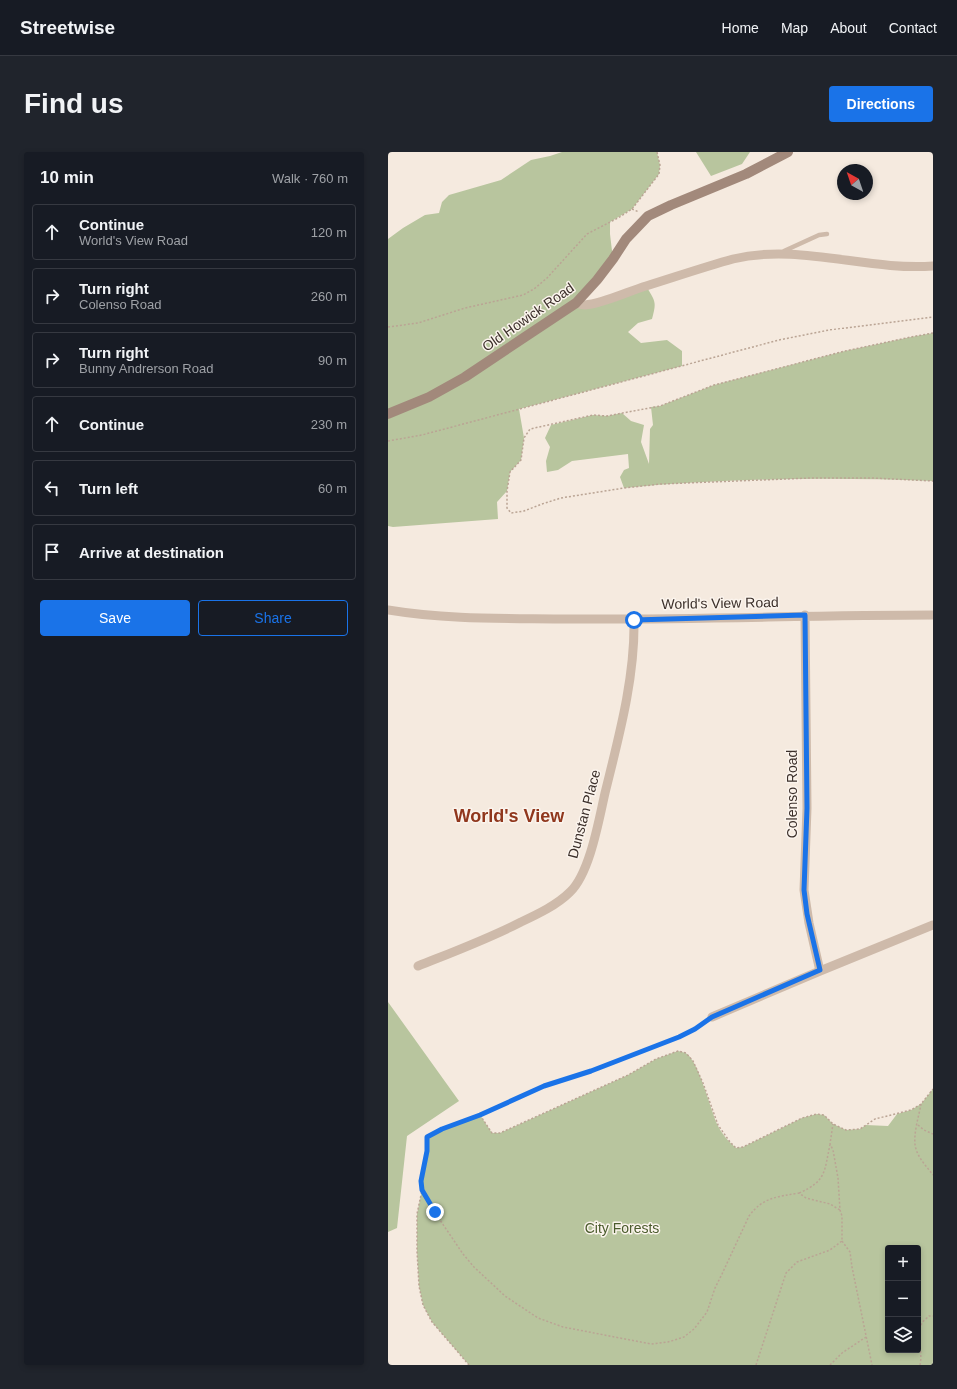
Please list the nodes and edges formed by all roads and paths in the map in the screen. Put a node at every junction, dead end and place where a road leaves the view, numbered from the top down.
1 (657, 152) edge
2 (788, 152) edge
3 (827, 234) dead end
4 (770, 255) junction
5 (933, 266) edge
6 (576, 303) junction
7 (933, 317) edge
8 (388, 327) edge
9 (933, 334) edge
10 (388, 414) edge
11 (388, 441) edge
12 (933, 481) edge
13 (388, 610) edge
14 (933, 614) edge
15 (805, 615) junction
16 (634, 620) junction
17 (933, 925) edge
18 (418, 966) dead end
19 (820, 970) junction
20 (712, 1017) joint
21 (933, 1089) edge
22 (921, 1104) junction
23 (480, 1115) junction
24 (833, 1124) junction
25 (918, 1125) junction
26 (933, 1134) edge
27 (830, 1144) junction
28 (933, 1175) edge
29 (422, 1190) junction
30 (799, 1193) junction
31 (840, 1210) junction
32 (842, 1241) junction
33 (933, 1316) edge
34 (866, 1337) junction
35 (470, 1365) edge
36 (756, 1365) edge
37 (830, 1365) edge
38 (872, 1365) edge
39 (920, 1365) edge

1 - 8 path
2 - 6 main road, Old Howick Road
3 - 4 lane
4 - 5 street
4 - 6 street
6 - 10 main road, Old Howick Road
7 - 11 path
9 - 12 path
13 - 16 street, World's View Road
14 - 15 street, World's View Road
15 - 16 street, World's View Road
15 - 19 street, Colenso Road
16 - 18 street, Dunstan Place
17 - 19 street
19 - 20 street
20 - 23 path
21 - 22 path
22 - 24 path
22 - 25 path
23 - 24 path
23 - 29 path
24 - 27 path
25 - 26 path
25 - 28 path
27 - 30 path
27 - 31 path
29 - 30 path
29 - 35 path
30 - 31 path
31 - 32 path
32 - 34 path
32 - 36 path
33 - 39 path
34 - 37 path
34 - 38 path

